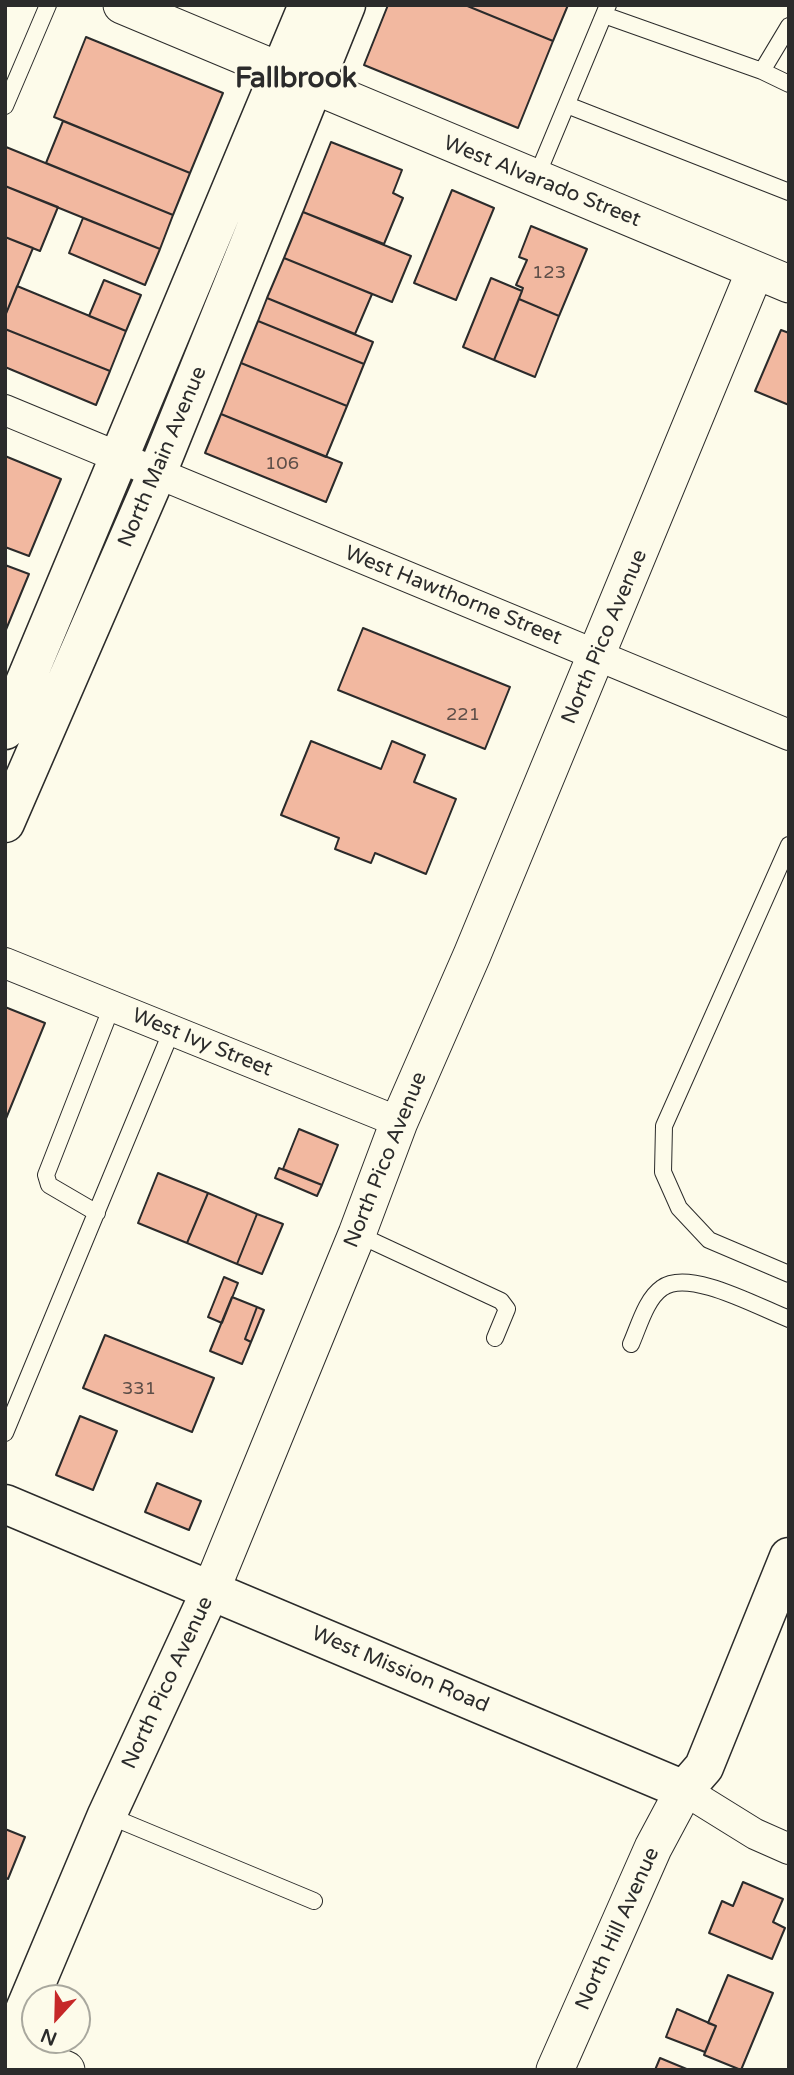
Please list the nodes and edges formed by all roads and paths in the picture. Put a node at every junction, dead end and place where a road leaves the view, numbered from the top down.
1 (48, 5) edge
2 (122, 5) edge
3 (308, 5) edge
4 (346, 5) edge
5 (606, 10) edge
6 (789, 26) edge
7 (762, 71) junction
8 (296, 80) junction
9 (789, 84) edge
10 (566, 105) junction
11 (5, 106) edge
12 (536, 178) junction
13 (789, 192) edge
14 (755, 271) junction
15 (789, 284) edge
16 (5, 410) edge
17 (118, 456) junction
18 (157, 473) junction
19 (597, 656) junction
20 (5, 730) edge
21 (789, 735) edge
22 (5, 823) edge
23 (789, 845) edge
24 (5, 963) edge
25 (112, 1006) junction
26 (172, 1030) junction
27 (399, 1122) junction
28 (97, 1213) junction
29 (357, 1234) junction
30 (789, 1274) edge
31 (789, 1320) edge
32 (495, 1338) dead end
33 (631, 1344) dead end
34 (5, 1433) edge
35 (5, 1504) edge
36 (789, 1557) edge
37 (211, 1591) junction
38 (684, 1790) junction
39 (107, 1815) junction
40 (789, 1849) edge
41 (314, 1901) dead end
42 (7, 2049) edge
43 (66, 2070) edge
44 (555, 2070) edge

1 - 11 lane
2 - 8 street, West Alvarado Street
3 - 8 main road
4 - 8 main road
5 - 7 lane
5 - 10 lane
6 - 7 lane
7 - 9 lane
8 - 12 street, West Alvarado Street
8 - 17 main road, North Main Avenue
8 - 18 main road, North Main Avenue
10 - 12 lane
10 - 13 lane
12 - 14 street, West Alvarado Street
14 - 15 street, West Alvarado Street
14 - 19 street, North Pico Avenue
16 - 17 street, West Hawthorne Street
17 - 18 street, West Hawthorne Street
17 - 20 main road, North Main Avenue
18 - 19 street, West Hawthorne Street
18 - 22 main road, North Main Avenue
19 - 21 street, West Hawthorne Street
19 - 27 street, North Pico Avenue
23 - 30 lane
24 - 25 street, West Ivy Street
25 - 26 street, West Ivy Street
25 - 28 lane
26 - 27 street, West Ivy Street
26 - 28 lane
27 - 29 street, North Pico Avenue
28 - 34 lane
29 - 32 lane
29 - 37 street, North Pico Avenue
31 - 33 lane
35 - 37 main road, West Mission Road
36 - 38 main road
37 - 38 main road, West Mission Road
37 - 39 main road, North Pico Avenue
38 - 40 street, West Mission Road
38 - 44 street, North Hill Avenue
39 - 41 lane
39 - 42 main road, North Pico Avenue
42 - 43 street

